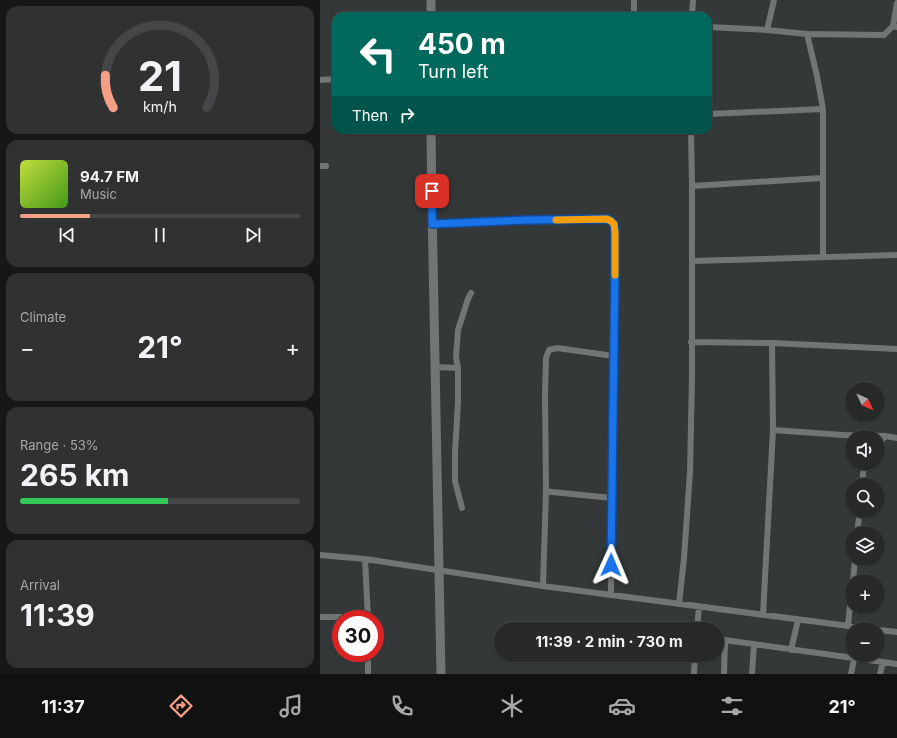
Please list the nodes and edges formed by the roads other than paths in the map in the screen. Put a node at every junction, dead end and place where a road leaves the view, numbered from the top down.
1 (431, 0) edge
2 (634, 0) edge
3 (693, 0) edge
4 (774, 0) edge
5 (897, 3) edge
6 (431, 12) edge
7 (634, 12) edge
8 (692, 12) edge
9 (712, 27) edge
10 (895, 27) edge
11 (766, 30) junction
12 (807, 34) junction
13 (332, 79) edge
14 (320, 80) edge
15 (822, 109) junction
16 (712, 114) edge
17 (431, 134) edge
18 (691, 134) edge
19 (822, 178) junction
20 (692, 186) junction
21 (432, 224) junction
22 (897, 255) edge
23 (823, 256) junction
24 (692, 261) junction
25 (471, 293) dead end
26 (691, 342) junction
27 (772, 343) junction
28 (897, 349) edge
29 (614, 356) junction
30 (435, 367) junction
31 (458, 368) junction
32 (773, 430) junction
33 (845, 435) edge
34 (885, 436) edge
35 (897, 438) edge
36 (546, 491) junction
37 (612, 498) junction
38 (462, 508) dead end
39 (320, 555) edge
40 (366, 559) junction
41 (439, 570) junction
42 (543, 586) junction
43 (611, 594) junction
44 (679, 604) junction
45 (699, 607) junction
46 (368, 610) edge
47 (763, 615) junction
48 (320, 617) edge
49 (332, 617) edge
50 (798, 620) junction
51 (698, 622) edge
52 (845, 626) edge
53 (885, 631) edge
54 (897, 632) edge
55 (725, 640) joint
56 (754, 644) junction
57 (791, 650) junction
58 (845, 658) edge
59 (368, 662) edge
60 (695, 662) edge
61 (853, 662) edge
62 (883, 662) joint
63 (897, 664) edge
64 (368, 674) edge
65 (441, 674) edge
66 (694, 674) edge
67 (724, 674) edge
68 (752, 674) edge
69 (850, 674) edge
70 (880, 674) edge

1 - 6 street
2 - 7 street
3 - 8 street
4 - 11 street
5 - 10 street
9 - 11 street
10 - 12 street
11 - 12 street
12 - 15 street
13 - 14 street
15 - 16 street
15 - 19 street
17 - 21 street
18 - 20 street
19 - 20 street
19 - 23 street
20 - 24 street
21 - 29 street
21 - 30 street
22 - 23 street
23 - 24 street
24 - 26 street
25 - 31 street
26 - 27 street
26 - 44 street
27 - 28 street
27 - 32 street
29 - 36 street
29 - 37 street
30 - 31 street
30 - 41 street
31 - 38 street
32 - 33 street
32 - 47 street
34 - 35 street
36 - 37 street
36 - 42 street
37 - 43 street
39 - 40 street
40 - 41 street
40 - 46 street
41 - 42 street
41 - 65 street
42 - 43 street
43 - 44 street
44 - 45 street
45 - 47 street
45 - 51 street
47 - 50 street
48 - 49 street
50 - 52 street
50 - 57 street
53 - 54 street
55 - 56 street
55 - 67 street
56 - 57 street
56 - 68 street
57 - 58 street
59 - 64 street
60 - 66 street
61 - 69 street
62 - 63 street
62 - 70 street

